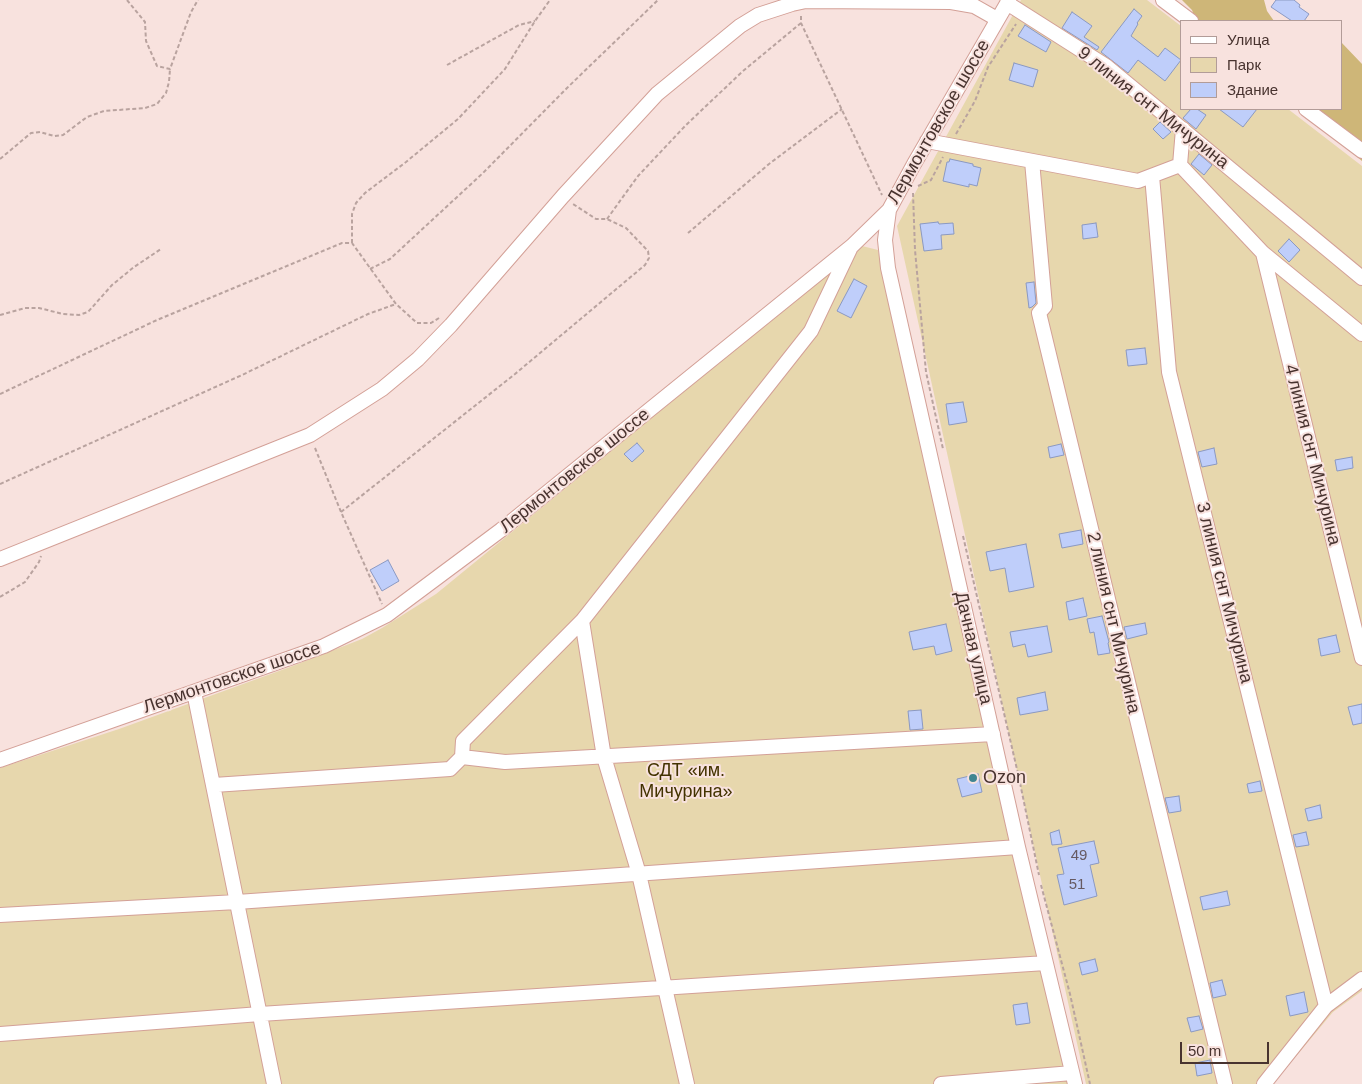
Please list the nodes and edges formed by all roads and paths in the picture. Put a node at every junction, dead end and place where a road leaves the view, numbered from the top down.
1 (127, 0) edge
2 (198, 0) edge
3 (550, 0) edge
4 (658, 0) edge
5 (1163, 0) edge
6 (806, 1) edge
7 (1008, 1) edge
8 (1024, 12) junction
9 (997, 19) junction
10 (1190, 20) edge
11 (535, 21) junction
12 (801, 23) junction
13 (447, 66) dead end
14 (170, 69) junction
15 (842, 109) junction
16 (1307, 110) edge
17 (1183, 129) junction
18 (927, 140) junction
19 (950, 145) junction
20 (1362, 151) edge
21 (0, 159) edge
22 (1032, 161) junction
23 (1180, 165) junction
24 (1152, 176) junction
25 (564, 196) junction
26 (889, 210) junction
27 (607, 219) junction
28 (688, 233) dead end
29 (352, 243) junction
30 (852, 246) junction
31 (161, 249) dead end
32 (1263, 253) junction
33 (370, 269) junction
34 (1362, 278) edge
35 (396, 304) junction
36 (0, 314) edge
37 (439, 318) dead end
38 (1362, 334) edge
39 (0, 394) edge
40 (310, 435) junction
41 (943, 449) dead end
42 (0, 484) edge
43 (341, 512) junction
44 (961, 529) dead end
45 (46, 541) junction
46 (0, 559) edge
47 (0, 597) edge
48 (388, 615) junction
49 (582, 621) junction
50 (1362, 658) edge
51 (194, 692) junction
52 (992, 734) junction
53 (604, 756) junction
54 (462, 757) junction
55 (0, 760) edge
56 (214, 785) junction
57 (1018, 847) junction
58 (639, 874) junction
59 (237, 902) junction
60 (0, 916) edge
61 (1046, 963) junction
62 (1362, 979) edge
63 (665, 989) junction
64 (1326, 1006) junction
65 (260, 1014) junction
66 (0, 1034) edge
67 (1073, 1079) edge
68 (274, 1084) edge
69 (686, 1084) edge
70 (941, 1084) edge
71 (1090, 1084) edge
72 (1224, 1084) edge
73 (1264, 1084) edge

1 - 14 path
2 - 14 path
3 - 11 path
4 - 33 path
5 - 10 street
6 - 9 street
6 - 12 path
6 - 25 street
7 - 8 street, 9 линия снт Мичурина
7 - 9 street, Лермонтовское шоссе
8 - 17 street, 9 линия снт Мичурина
8 - 19 path
9 - 18 street, Лермонтовское шоссе
11 - 13 path
11 - 29 path
12 - 15 path
12 - 27 path
14 - 21 path
15 - 26 path
15 - 28 path
16 - 20 street
17 - 23 street
17 - 34 street, 9 линия снт Мичурина
18 - 19 street
18 - 26 street, Лермонтовское шоссе
19 - 22 street
19 - 41 path
22 - 24 street
22 - 72 street, 2 линия снт Мичурина
23 - 24 street
23 - 32 street
24 - 64 street, 3 линия снт Мичурина
25 - 27 path
25 - 40 street
26 - 30 street, Лермонтовское шоссе
26 - 52 street, Дачная улица
27 - 43 path
29 - 33 path
29 - 39 path
30 - 48 street, Лермонтовское шоссе
30 - 49 street
31 - 36 path
32 - 38 street
32 - 50 street, 4 линия снт Мичурина
33 - 35 path
35 - 37 path
35 - 42 path
40 - 43 path
40 - 45 street
43 - 48 path
44 - 71 path
45 - 46 street
45 - 47 path
48 - 51 street, Лермонтовское шоссе
49 - 53 street
49 - 54 street
51 - 55 street, Лермонтовское шоссе
51 - 56 street
52 - 53 street
52 - 57 street, Дачная улица
53 - 54 street
53 - 58 street
54 - 56 street
56 - 59 street
57 - 58 street
57 - 61 street, Дачная улица
58 - 59 street
58 - 63 street
59 - 60 street
59 - 65 street
61 - 63 street
61 - 67 street, Дачная улица
62 - 64 street
63 - 65 street
63 - 69 street
64 - 73 street
65 - 66 street
65 - 68 street
67 - 70 street

